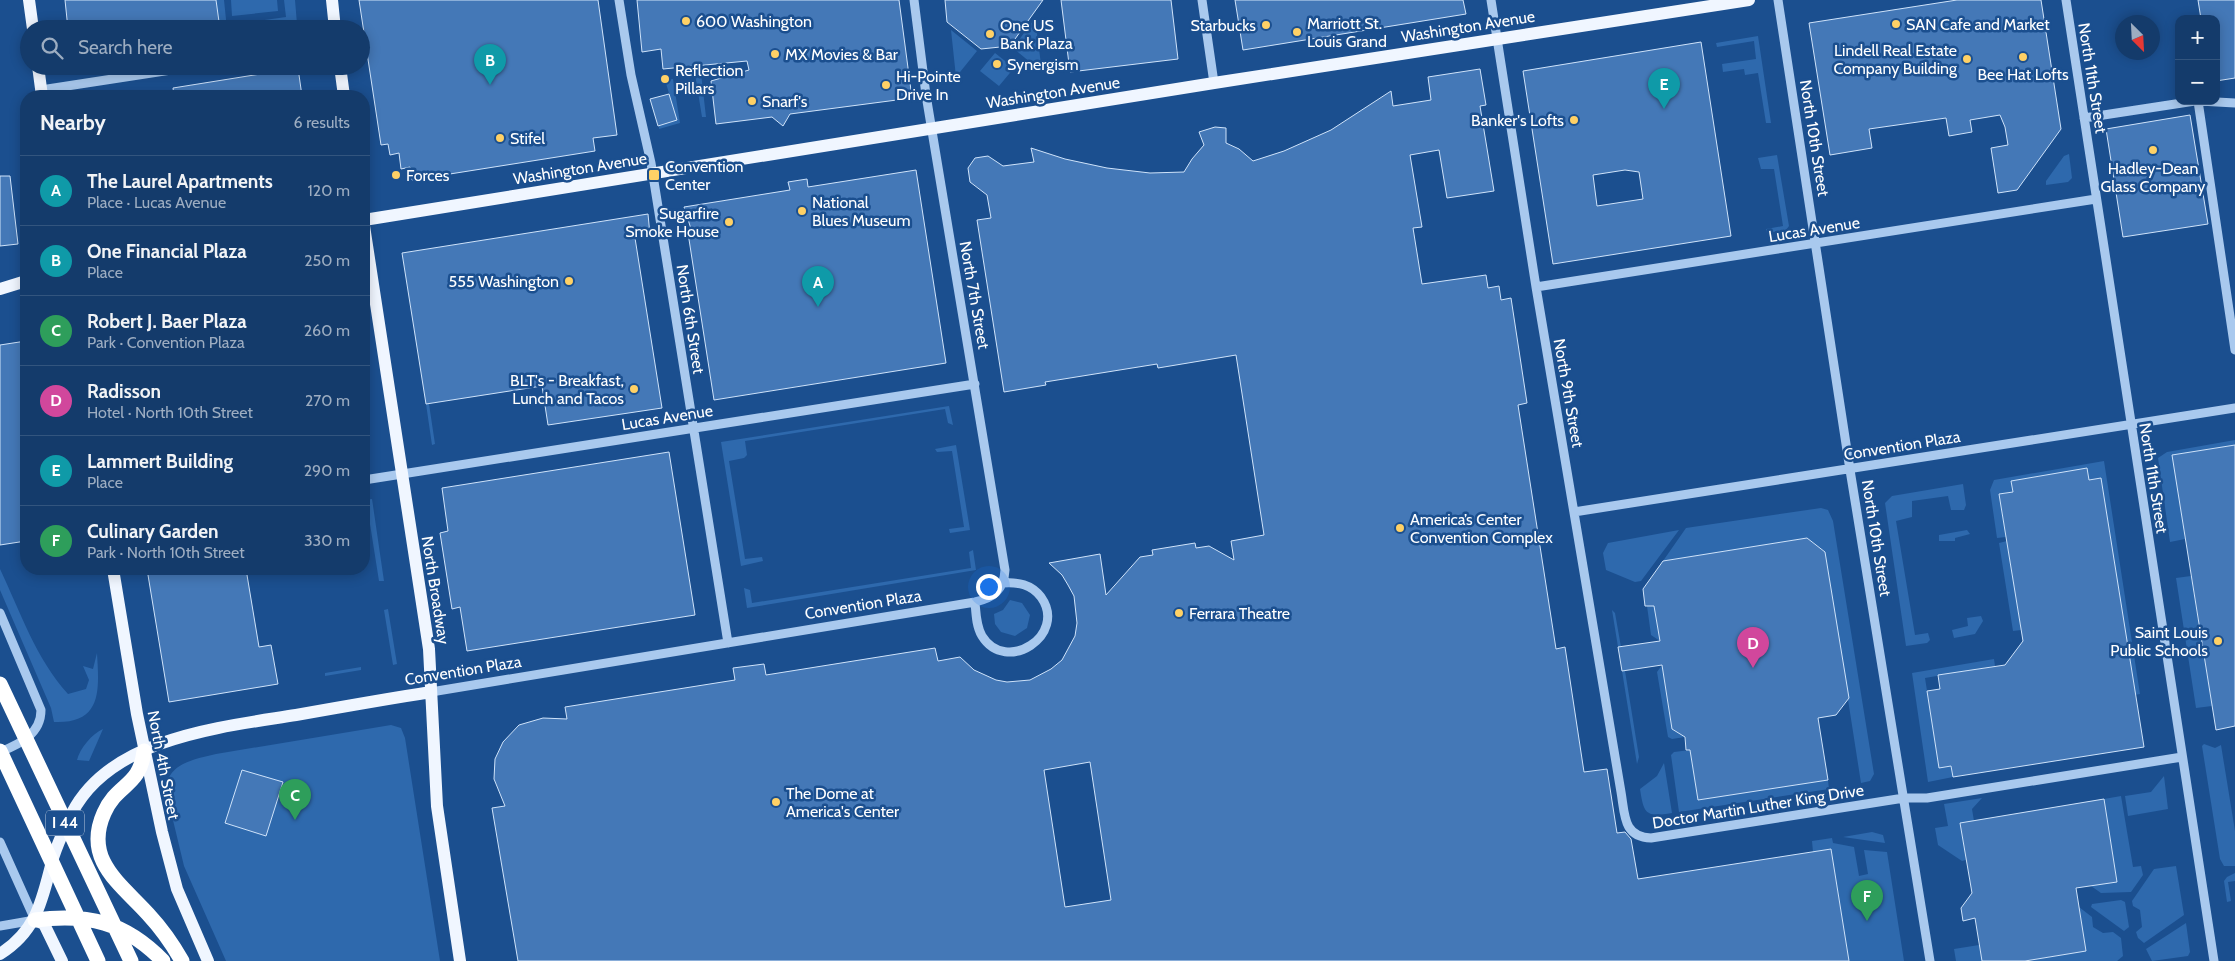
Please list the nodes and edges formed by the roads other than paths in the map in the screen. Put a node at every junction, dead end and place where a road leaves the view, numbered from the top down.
1 (29, 0) edge
2 (332, 0) edge
3 (619, 0) edge
4 (914, 0) edge
5 (1202, 0) edge
6 (1491, 0) edge
7 (1749, 0) edge
8 (1778, 0) edge
9 (2066, 0) edge
10 (32, 20) edge
11 (334, 20) edge
12 (1496, 39) junction
13 (39, 75) edge
14 (145, 75) edge
15 (341, 75) edge
16 (1214, 83) junction
17 (41, 90) edge
18 (58, 90) edge
19 (343, 90) edge
20 (2220, 102) edge
21 (2235, 103) edge
22 (2175, 104) edge
23 (2198, 105) edge
24 (2084, 118) junction
25 (932, 128) junction
26 (652, 173) junction
27 (2096, 199) junction
28 (370, 219) edge
29 (1816, 244) junction
30 (370, 266) edge
31 (20, 282) edge
32 (1536, 288) junction
33 (0, 289) edge
34 (2235, 350) edge
35 (976, 384) junction
36 (2235, 408) edge
37 (2130, 424) junction
38 (694, 428) junction
39 (1850, 470) junction
40 (401, 474) junction
41 (370, 479) edge
42 (1574, 512) junction
43 (114, 575) edge
44 (1003, 583) junction
45 (975, 602) junction
46 (0, 613) edge
47 (728, 643) junction
48 (0, 684) edge
49 (431, 692) junction
50 (144, 751) junction
51 (0, 752) edge
52 (2182, 757) junction
53 (1621, 792) joint
54 (1904, 798) junction
55 (0, 842) edge
56 (35, 920) junction
57 (0, 926) edge
58 (0, 954) edge
59 (62, 961) edge
60 (98, 961) edge
61 (131, 961) edge
62 (163, 961) edge
63 (182, 961) edge
64 (208, 961) edge
65 (460, 961) edge
66 (1930, 961) edge
67 (2214, 961) edge

1 - 10 main road
2 - 11 main road
3 - 26 street, North 6th Street
4 - 25 street, North 7th Street
5 - 16 street
6 - 12 street, North 9th Street
7 - 12 main road, Washington Avenue
8 - 29 street, North 10th Street
9 - 24 street, North 11th Street
12 - 16 main road, Washington Avenue
12 - 32 street, North 9th Street
13 - 17 main road
14 - 18 street
15 - 19 main road
16 - 25 main road, Washington Avenue
20 - 21 street
22 - 24 street
23 - 34 street
24 - 27 street, North 11th Street
25 - 26 main road, Washington Avenue
25 - 35 street, North 7th Street
26 - 28 main road, Washington Avenue
26 - 38 street, North 6th Street
27 - 29 street, Lucas Avenue
27 - 37 street, North 11th Street
29 - 32 street, Lucas Avenue
29 - 39 street, North 10th Street
30 - 40 main road, North Broadway
31 - 33 main road
32 - 42 street, North 9th Street
35 - 38 street, Lucas Avenue
35 - 44 street, North 7th Street
36 - 37 street, Convention Plaza
37 - 39 street, Convention Plaza
37 - 52 street, North 11th Street
38 - 40 street, Lucas Avenue
38 - 47 street, North 6th Street
39 - 42 street, Convention Plaza
39 - 54 street, North 10th Street
40 - 41 street, Lucas Avenue
40 - 49 main road, North Broadway
42 - 53 street, North 9th Street
43 - 50 main road, North 4th Street
44 - 45 street, Convention Plaza
44 - 45 street
45 - 47 street, Convention Plaza
46 - 51 street
47 - 49 street, Convention Plaza
48 - 61 highway, I 44
49 - 50 main road, Convention Plaza
49 - 65 main road, North Broadway
50 - 56 main road, Convention Plaza
50 - 63 highway
50 - 64 main road, North 4th Street
51 - 60 highway, I 44
52 - 54 street, Doctor Martin Luther King Drive
52 - 67 street, North 11th Street
53 - 54 street, Doctor Martin Luther King Drive
54 - 66 street, North 10th Street
55 - 56 street
56 - 57 street
56 - 58 main road
56 - 59 main road
56 - 62 highway

